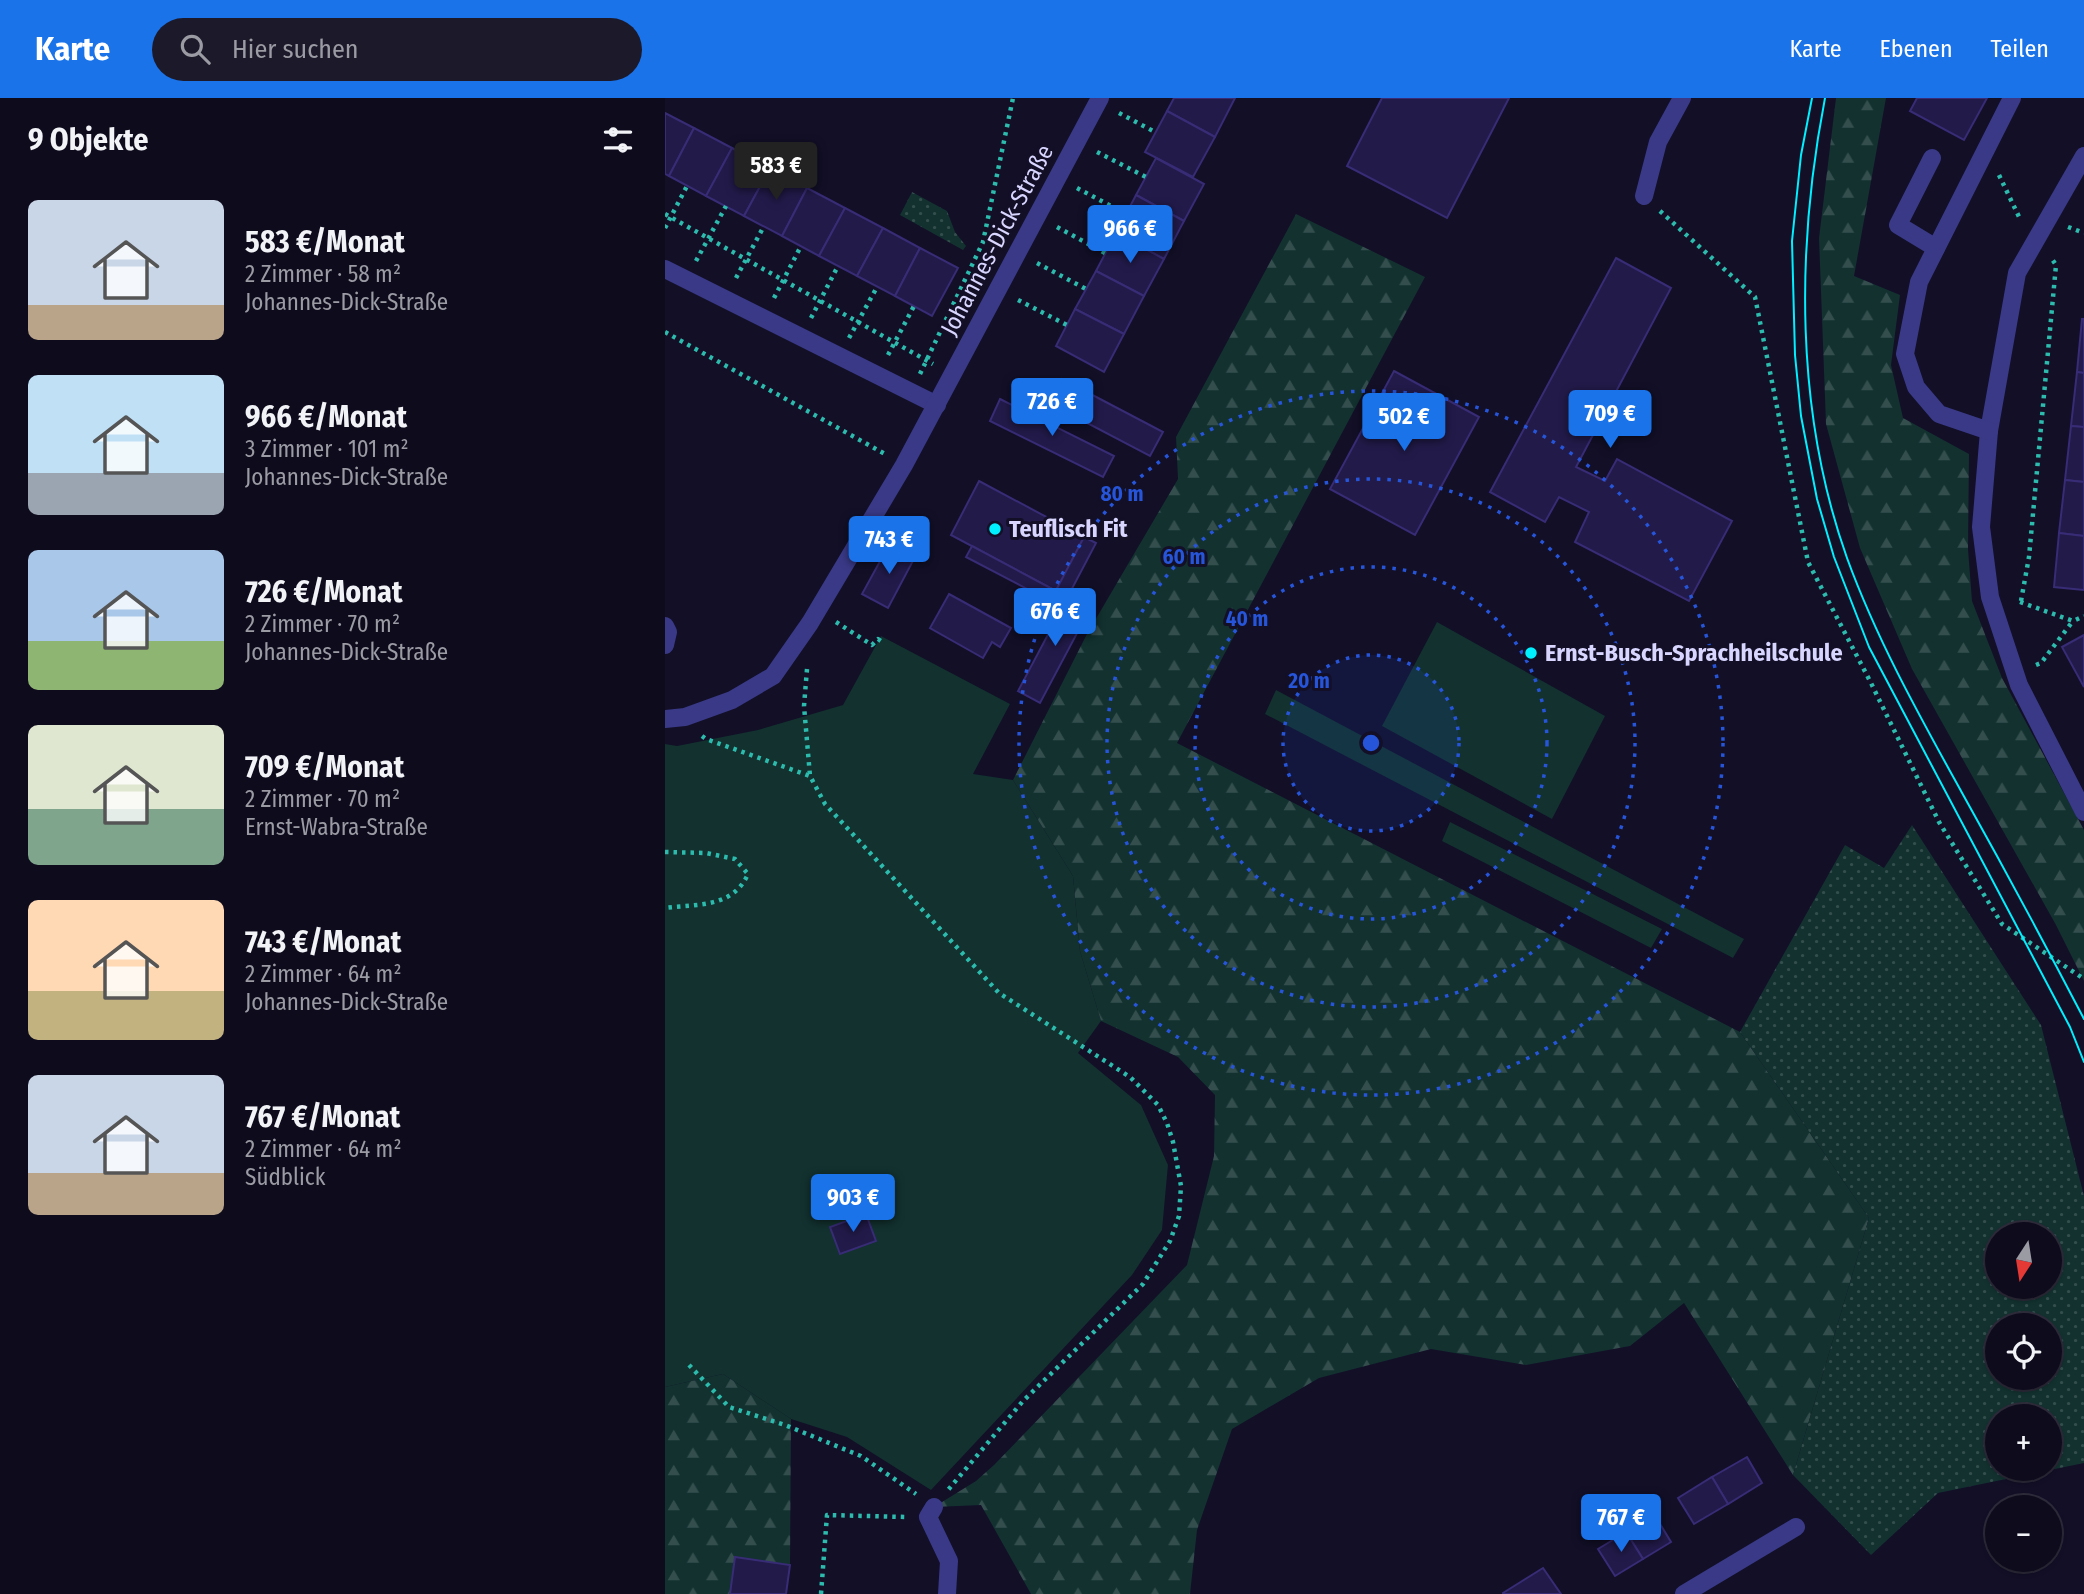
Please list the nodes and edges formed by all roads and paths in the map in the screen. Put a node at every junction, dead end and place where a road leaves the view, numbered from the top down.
1 (1013, 98) edge
2 (1100, 98) edge
3 (1682, 98) edge
4 (2012, 98) edge
5 (1144, 126) dead end
6 (1155, 132) dead end
7 (1077, 141) junction
8 (1986, 149) junction
9 (2084, 156) edge
10 (1932, 158) dead end
11 (1146, 177) dead end
12 (1058, 178) junction
13 (687, 186) dead end
14 (1644, 196) joint
15 (726, 206) dead end
16 (1126, 214) dead end
17 (668, 216) edge
18 (1037, 217) junction
19 (764, 226) dead end
20 (665, 228) edge
21 (709, 238) junction
22 (2037, 238) junction
23 (801, 246) dead end
24 (1936, 248) junction
25 (1105, 253) dead end
26 (746, 259) junction
27 (838, 266) dead end
28 (1045, 267) dead end
29 (665, 269) edge
30 (687, 280) junction
31 (783, 280) junction
32 (877, 286) dead end
33 (1086, 289) dead end
34 (725, 299) junction
35 (820, 300) junction
36 (1027, 304) dead end
37 (914, 306) dead end
38 (763, 318) junction
39 (858, 322) junction
40 (1067, 326) dead end
41 (665, 332) edge
42 (800, 337) junction
43 (895, 343) junction
44 (839, 356) junction
45 (926, 360) junction
46 (878, 375) junction
47 (953, 375) junction
48 (915, 394) junction
49 (937, 405) junction
50 (1989, 431) junction
51 (904, 465) junction
52 (2021, 601) junction
53 (1994, 608) junction
54 (817, 610) junction
55 (2084, 616) edge
56 (2073, 621) junction
57 (665, 626) edge
58 (884, 643) dead end
59 (665, 645) edge
60 (807, 665) dead end
61 (2015, 672) junction
62 (685, 717) junction
63 (665, 719) edge
64 (810, 776) junction
65 (2084, 812) edge
66 (665, 852) edge
67 (665, 908) edge
68 (2084, 979) edge
69 (689, 1365) dead end
70 (931, 1512) junction
71 (1796, 1527) dead end
72 (821, 1594) edge
73 (947, 1594) edge
74 (1684, 1594) edge

1 - 45 path
2 - 7 street, Johannes-Dick-Straße
3 - 14 street
4 - 8 street
5 - 6 path
7 - 11 path
7 - 12 street, Johannes-Dick-Straße
8 - 22 path
8 - 24 street
9 - 22 street
10 - 24 street
12 - 16 path
12 - 18 street, Johannes-Dick-Straße
13 - 17 path
14 - 68 path
15 - 21 path
17 - 20 path
17 - 21 path
18 - 25 path
18 - 47 street, Johannes-Dick-Straße
19 - 26 path
21 - 26 path
21 - 30 path
22 - 50 street
22 - 52 path
23 - 31 path
24 - 50 street
26 - 31 path
26 - 34 path
27 - 35 path
28 - 33 path
29 - 30 street
30 - 34 street
31 - 35 path
31 - 38 path
32 - 39 path
34 - 38 street
35 - 39 path
35 - 42 path
36 - 40 path
37 - 43 path
38 - 42 street
39 - 43 path
39 - 44 path
41 - 51 path
42 - 44 street
43 - 45 path
43 - 46 path
44 - 46 street
45 - 47 path
45 - 48 path
46 - 48 street
47 - 49 street, Johannes-Dick-Straße
48 - 49 street
49 - 51 street, Johannes-Dick-Straße
50 - 53 street
51 - 54 street, Johannes-Dick-Straße
52 - 53 path
52 - 56 path
53 - 61 street
54 - 58 path
54 - 62 street, Johannes-Dick-Straße
55 - 56 path
56 - 61 path
57 - 59 street
60 - 64 path
61 - 65 street
62 - 63 street, Johannes-Dick-Straße
62 - 64 path
64 - 70 path
66 - 67 path
69 - 70 path
70 - 72 path
70 - 73 street
71 - 74 street

